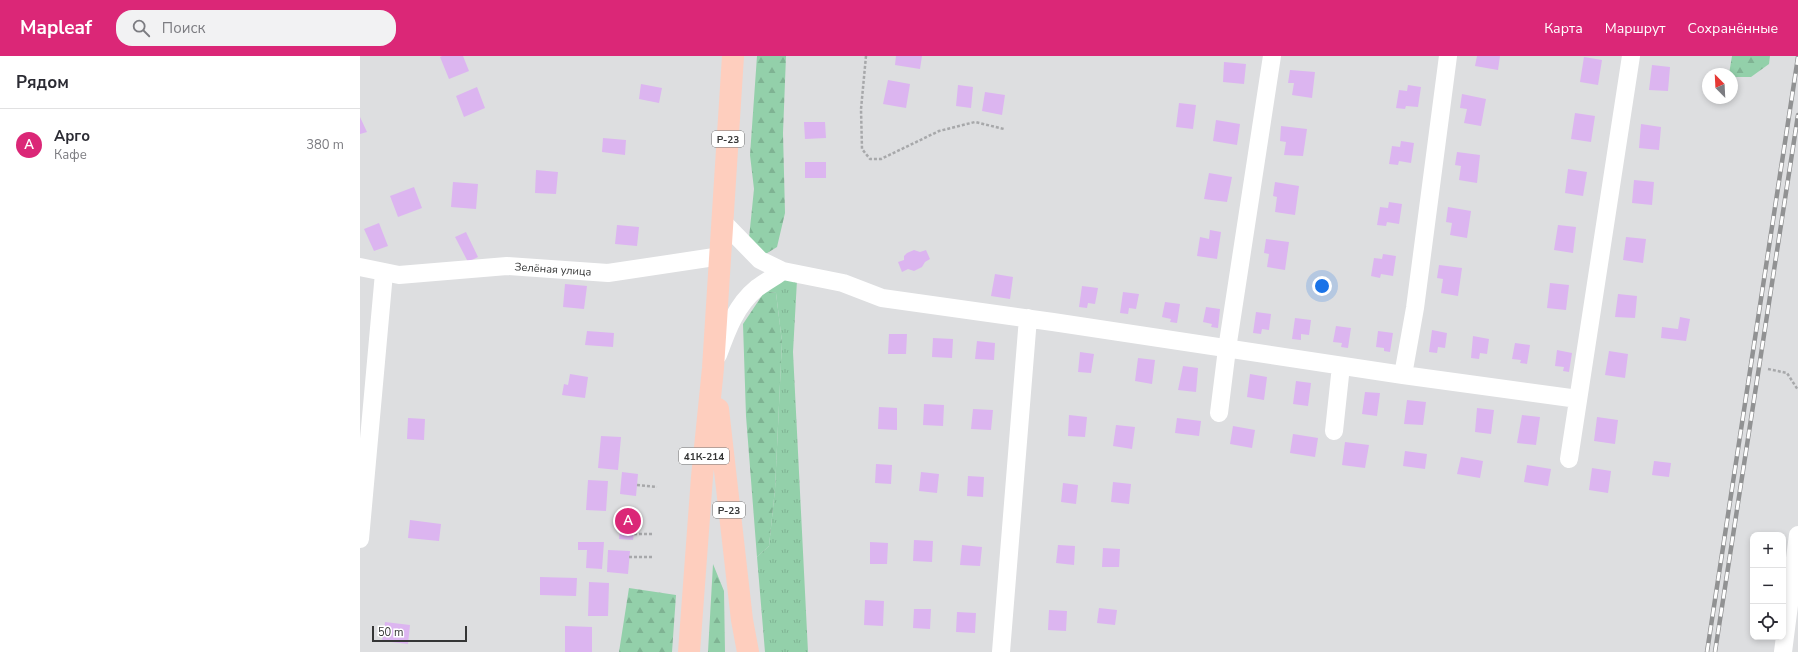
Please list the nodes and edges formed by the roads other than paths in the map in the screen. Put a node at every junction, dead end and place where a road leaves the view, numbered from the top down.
1 (733, 56) edge
2 (1272, 56) edge
3 (1448, 56) edge
4 (1631, 56) edge
5 (723, 222) junction
6 (721, 256) junction
7 (360, 267) edge
8 (783, 271) junction
9 (384, 273) junction
10 (1028, 318) junction
11 (1227, 349) junction
12 (1341, 366) junction
13 (713, 368) junction
14 (1403, 375) junction
15 (1578, 399) junction
16 (1219, 413) dead end
17 (1334, 431) dead end
18 (1569, 459) dead end
19 (1798, 535) edge
20 (360, 539) edge
21 (689, 652) edge
22 (748, 652) edge
23 (1001, 652) edge
24 (1783, 652) edge

1 - 5 main road, Р-23
2 - 11 street
3 - 14 street
4 - 15 street
5 - 6 main road, Р-23
5 - 8 street
6 - 9 street, Зелёная улица
6 - 13 main road, Р-23
7 - 9 street, Зелёная улица
8 - 10 street
8 - 13 street
9 - 20 street
10 - 11 street
10 - 23 street
11 - 12 street
11 - 16 street
12 - 14 street
12 - 17 street
13 - 21 main road, 41К-214
13 - 22 main road, Р-23
14 - 15 street
15 - 18 street
19 - 24 street

